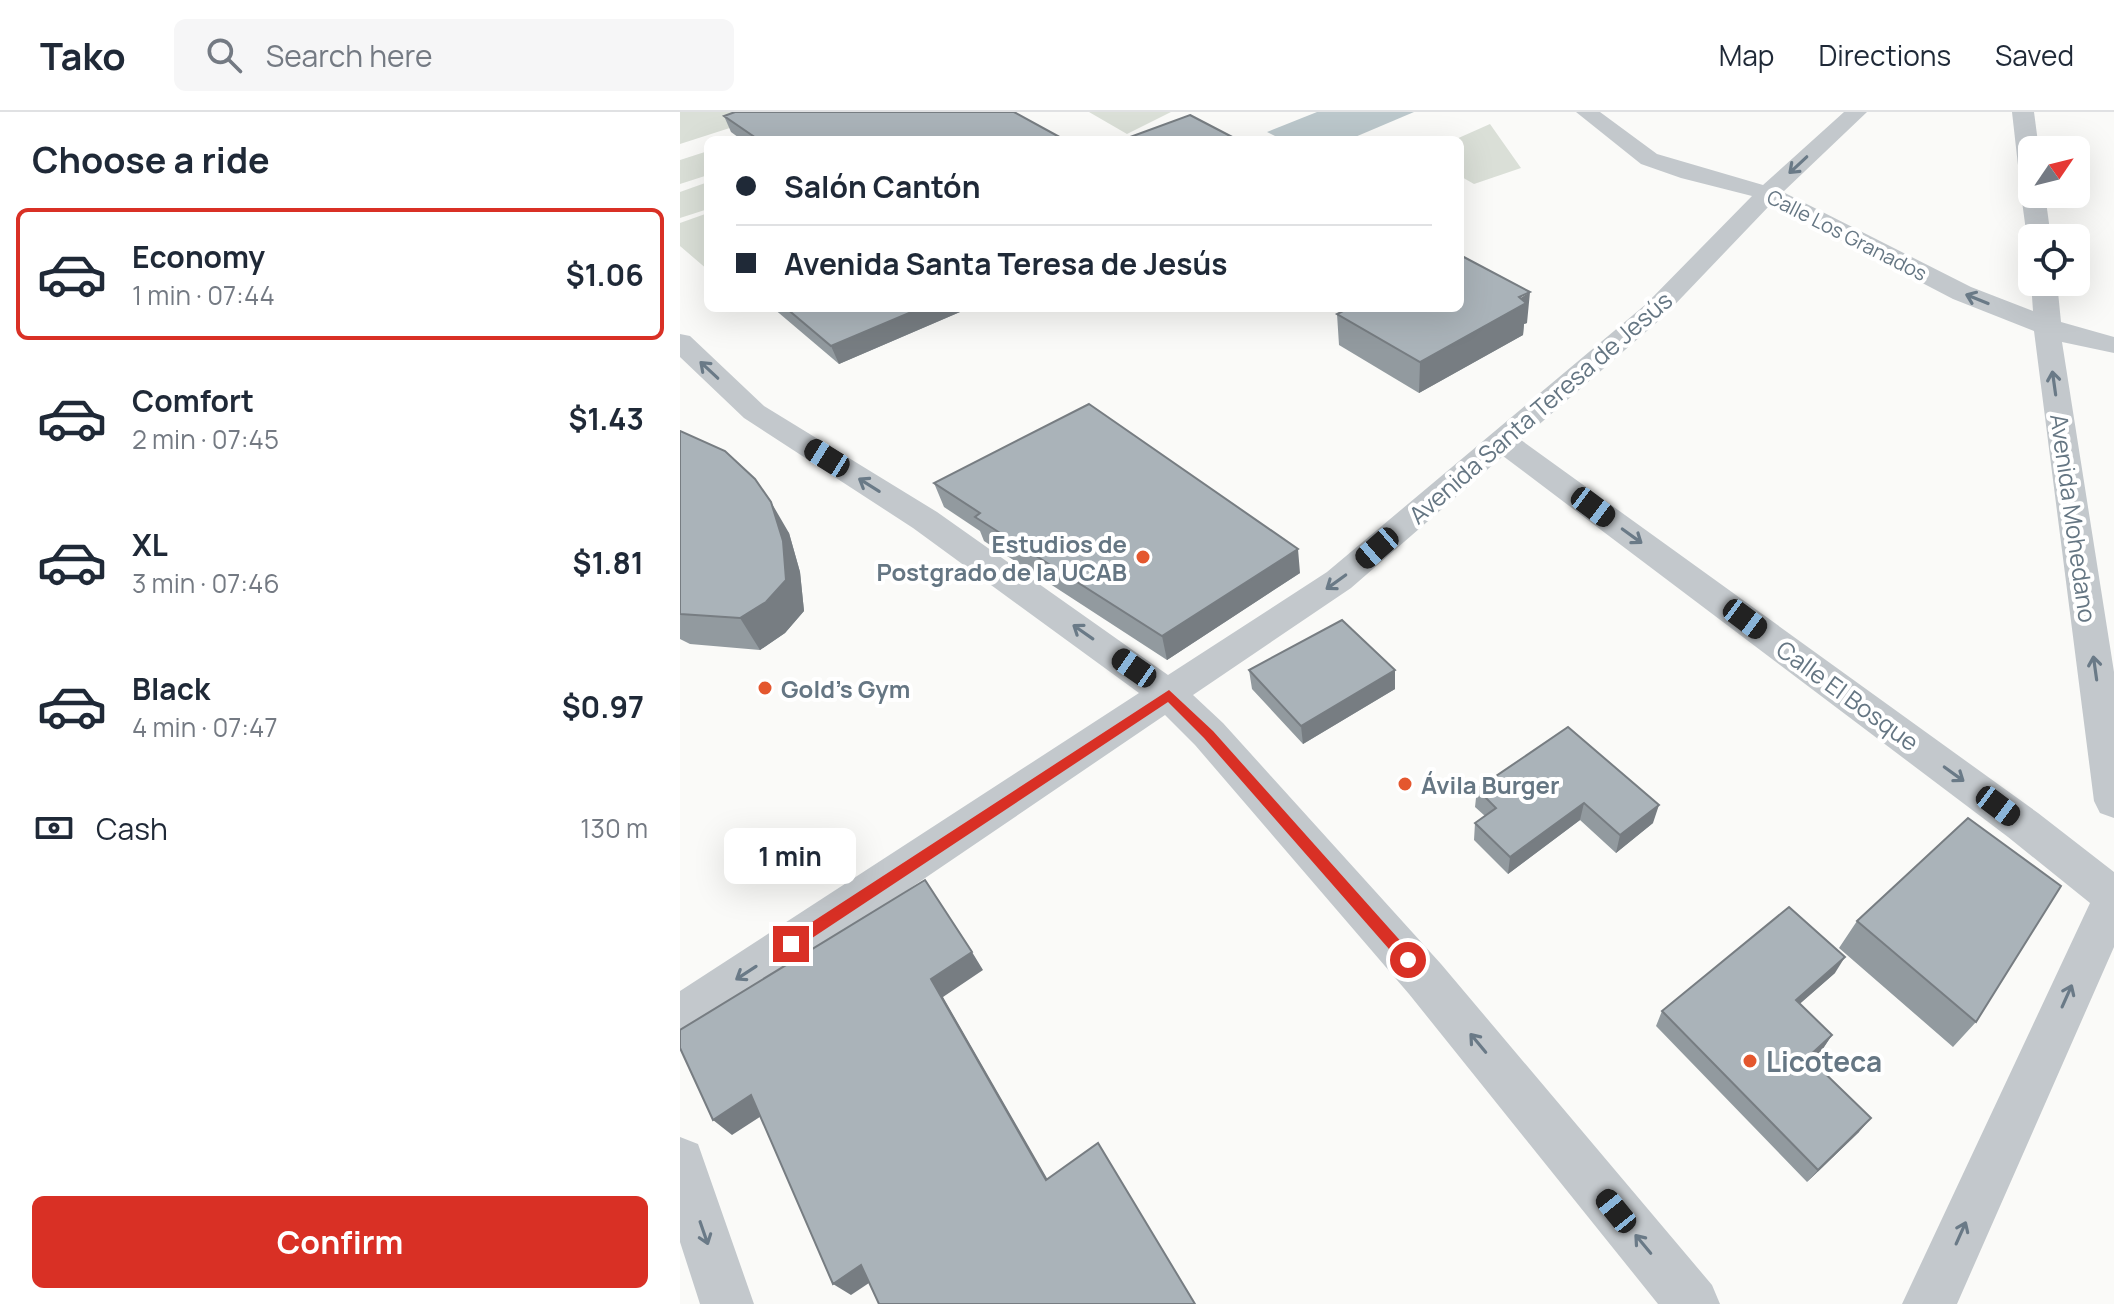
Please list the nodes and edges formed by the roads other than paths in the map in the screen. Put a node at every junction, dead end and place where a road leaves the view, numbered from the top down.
1 (1587, 112) edge
2 (1856, 112) edge
3 (2023, 112) edge
4 (2026, 136) edge
5 (1768, 193) junction
6 (2046, 296) edge
7 (2049, 327) junction
8 (680, 342) edge
9 (2114, 345) edge
10 (1501, 440) junction
11 (1169, 695) junction
12 (2114, 801) edge
13 (2114, 898) edge
14 (680, 1017) edge
15 (680, 1162) edge
16 (727, 1304) edge
17 (1693, 1304) edge
18 (1929, 1304) edge

1 - 5 street, Calle Los Granados
2 -> 5 street, Avenida Santa Teresa de Jesús
3 - 4 street
7 -> 5 street, Calle Los Granados
5 - 10 street, Avenida Santa Teresa de Jesús
6 - 7 street, Avenida Mohedano
7 - 9 street, Calle Los Granados
12 -> 7 street, Avenida Mohedano
11 -> 8 street
10 -> 11 street, Avenida Santa Teresa de Jesús
10 -> 13 street, Calle El Bosque
11 -> 14 street, Avenida Santa Teresa de Jesús
17 -> 11 street
18 -> 13 street
15 -> 16 street

